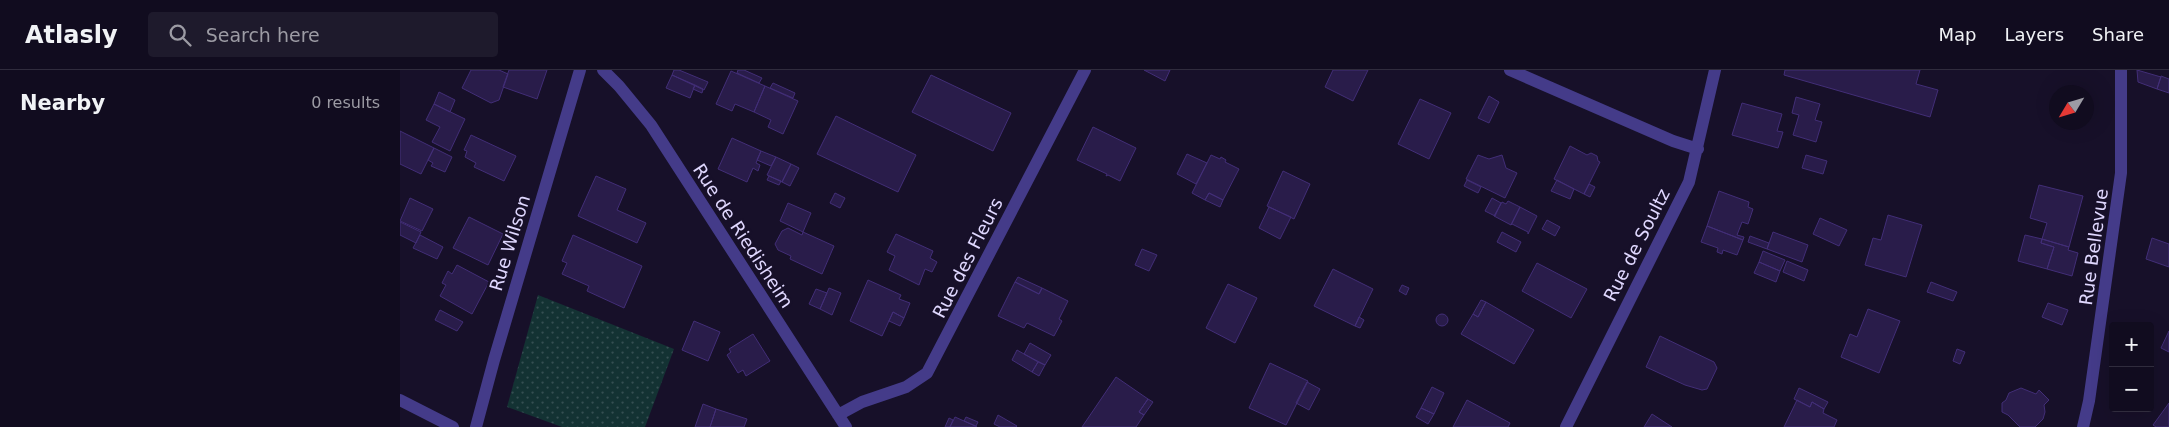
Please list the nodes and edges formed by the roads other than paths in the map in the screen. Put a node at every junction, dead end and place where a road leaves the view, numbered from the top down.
1 (580, 70) edge
2 (603, 70) edge
3 (1085, 70) edge
4 (1510, 70) edge
5 (1715, 70) edge
6 (2121, 70) edge
7 (1698, 149) junction
8 (400, 400) edge
9 (838, 416) junction
10 (453, 427) edge
11 (476, 427) edge
12 (846, 427) edge
13 (1566, 427) edge
14 (2084, 427) edge

1 - 11 street, Rue Wilson
2 - 9 street, Rue de Riedisheim
3 - 9 street, Rue des Fleurs
4 - 7 street
5 - 7 street, Rue de Soultz
6 - 14 street, Rue Bellevue
7 - 13 street, Rue de Soultz
8 - 10 street
9 - 12 street, Rue de Riedisheim

